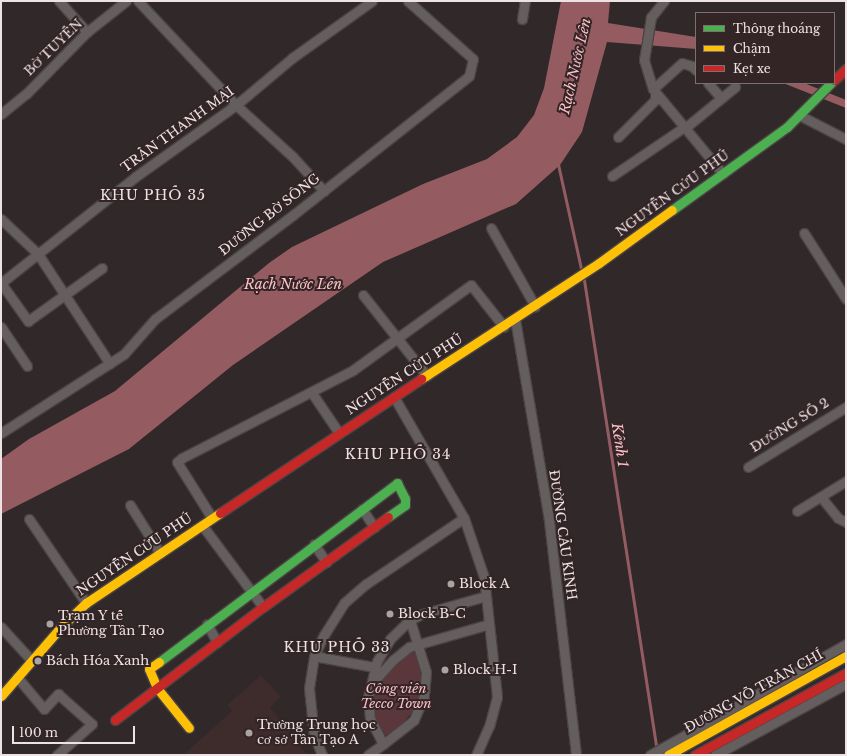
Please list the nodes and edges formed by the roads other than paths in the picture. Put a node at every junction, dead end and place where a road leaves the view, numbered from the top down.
1 (59, 1) edge
2 (126, 1) edge
3 (138, 1) edge
4 (372, 1) edge
5 (408, 1) edge
6 (525, 1) edge
7 (664, 1) edge
8 (522, 19) dead end
9 (87, 32) junction
10 (695, 69) edge
11 (846, 69) edge
12 (835, 79) edge
13 (709, 84) edge
14 (828, 86) edge
15 (735, 87) dead end
16 (654, 90) junction
17 (721, 98) junction
18 (236, 105) junction
19 (1, 114) edge
20 (799, 115) junction
21 (685, 128) junction
22 (618, 137) dead end
23 (846, 139) edge
24 (723, 174) junction
25 (612, 176) dead end
26 (324, 191) junction
27 (1, 219) edge
28 (491, 228) dead end
29 (804, 233) dead end
30 (38, 254) junction
31 (102, 268) dead end
32 (1, 283) edge
33 (65, 295) junction
34 (363, 295) dead end
35 (846, 299) edge
36 (535, 306) junction
37 (515, 319) junction
38 (1, 327) edge
39 (504, 327) junction
40 (397, 338) junction
41 (110, 364) junction
42 (26, 366) dead end
43 (427, 376) junction
44 (312, 393) junction
45 (394, 396) junction
46 (846, 406) edge
47 (1, 433) edge
48 (339, 433) junction
49 (748, 467) dead end
50 (846, 481) edge
51 (821, 497) junction
52 (130, 505) dead end
53 (362, 508) junction
54 (797, 511) dead end
55 (212, 518) junction
56 (464, 518) junction
57 (29, 519) dead end
58 (846, 522) edge
59 (202, 525) junction
60 (374, 527) junction
61 (314, 544) junction
62 (160, 553) junction
63 (326, 562) junction
64 (251, 591) junction
65 (486, 596) junction
66 (86, 604) junction
67 (263, 608) junction
68 (410, 620) junction
69 (207, 624) junction
70 (489, 624) junction
71 (1, 627) edge
72 (217, 642) junction
73 (418, 643) junction
74 (846, 644) edge
75 (314, 656) junction
76 (846, 656) edge
77 (32, 661) junction
78 (374, 667) junction
79 (846, 673) edge
80 (17, 677) junction
81 (846, 684) edge
82 (157, 688) junction
83 (369, 690) junction
84 (3, 691) edge
85 (115, 720) dead end
86 (189, 728) dead end
87 (383, 744) junction
88 (672, 753) edge
89 (57, 755) edge
90 (322, 755) edge
91 (368, 755) edge
92 (476, 755) edge
93 (576, 755) edge
94 (650, 755) edge
95 (695, 755) edge
96 (715, 755) edge

1 - 9 street
2 - 9 street, BỜ TUYẾN
3 - 18 street
4 - 18 street, TRẦN THANH MẠI
5 - 26 street, ĐƯỜNG BỜ SÔNG
6 - 8 street
7 - 16 street
9 - 19 street, BỜ TUYẾN
10 - 16 street
11 - 12 main road
13 - 17 street
14 - 20 main road, NGUYỄN CỬU PHÚ
15 - 17 street
16 - 21 street
16 - 22 street
17 - 21 street
18 - 26 street
18 - 30 street, TRẦN THANH MẠI
20 - 23 street
20 - 24 main road, NGUYỄN CỬU PHÚ
21 - 24 street
21 - 25 street
24 - 36 main road, NGUYỄN CỬU PHÚ
26 - 41 street, ĐƯỜNG BỜ SÔNG
27 - 30 street
28 - 36 street
29 - 35 street
30 - 32 street, TRẦN THANH MẠI
30 - 33 street
31 - 33 street
32 - 33 street
33 - 41 street
34 - 40 street
36 - 37 main road, NGUYỄN CỬU PHÚ
37 - 39 main road, NGUYỄN CỬU PHÚ
37 - 93 street, ĐƯỜNG CẦU KINH
38 - 42 street
39 - 40 street
39 - 43 main road, NGUYỄN CỬU PHÚ
40 - 43 street
40 - 44 street
41 - 47 street, ĐƯỜNG BỜ SÔNG
43 - 45 main road, NGUYỄN CỬU PHÚ
44 - 48 street
44 - 55 street
45 - 48 main road, NGUYỄN CỬU PHÚ
45 - 56 street
46 - 49 street, ĐƯỜNG SỐ 2
48 - 55 main road, NGUYỄN CỬU PHÚ
50 - 51 street
51 - 54 street
51 - 58 street
52 - 62 street
53 - 60 street
53 - 60 main road
53 - 61 main road
55 - 59 main road, NGUYỄN CỬU PHÚ
56 - 65 street
56 - 75 street
57 - 66 street
59 - 62 main road, NGUYỄN CỬU PHÚ
59 - 64 street
60 - 63 main road
61 - 63 street
61 - 64 main road
62 - 66 main road, NGUYỄN CỬU PHÚ
63 - 67 main road
64 - 67 street
64 - 69 main road
65 - 68 street
65 - 70 street
66 - 77 main road, NGUYỄN CỬU PHÚ
67 - 72 main road
68 - 73 street
68 - 78 street
69 - 72 street
69 - 82 main road
70 - 73 street
70 - 92 street
71 - 77 street
72 - 82 main road
73 - 83 street
73 - 87 street
74 - 94 street
75 - 78 street
75 - 90 street
76 - 88 main road, ĐƯỜNG VÕ TRẦN CHÍ
77 - 80 main road, NGUYỄN CỬU PHÚ
78 - 83 street
79 - 95 main road, ĐƯỜNG VÕ TRẦN CHÍ
80 - 84 main road, NGUYỄN CỬU PHÚ
80 - 89 street
81 - 96 street
82 - 85 main road
82 - 86 main road
83 - 87 street
87 - 91 street

